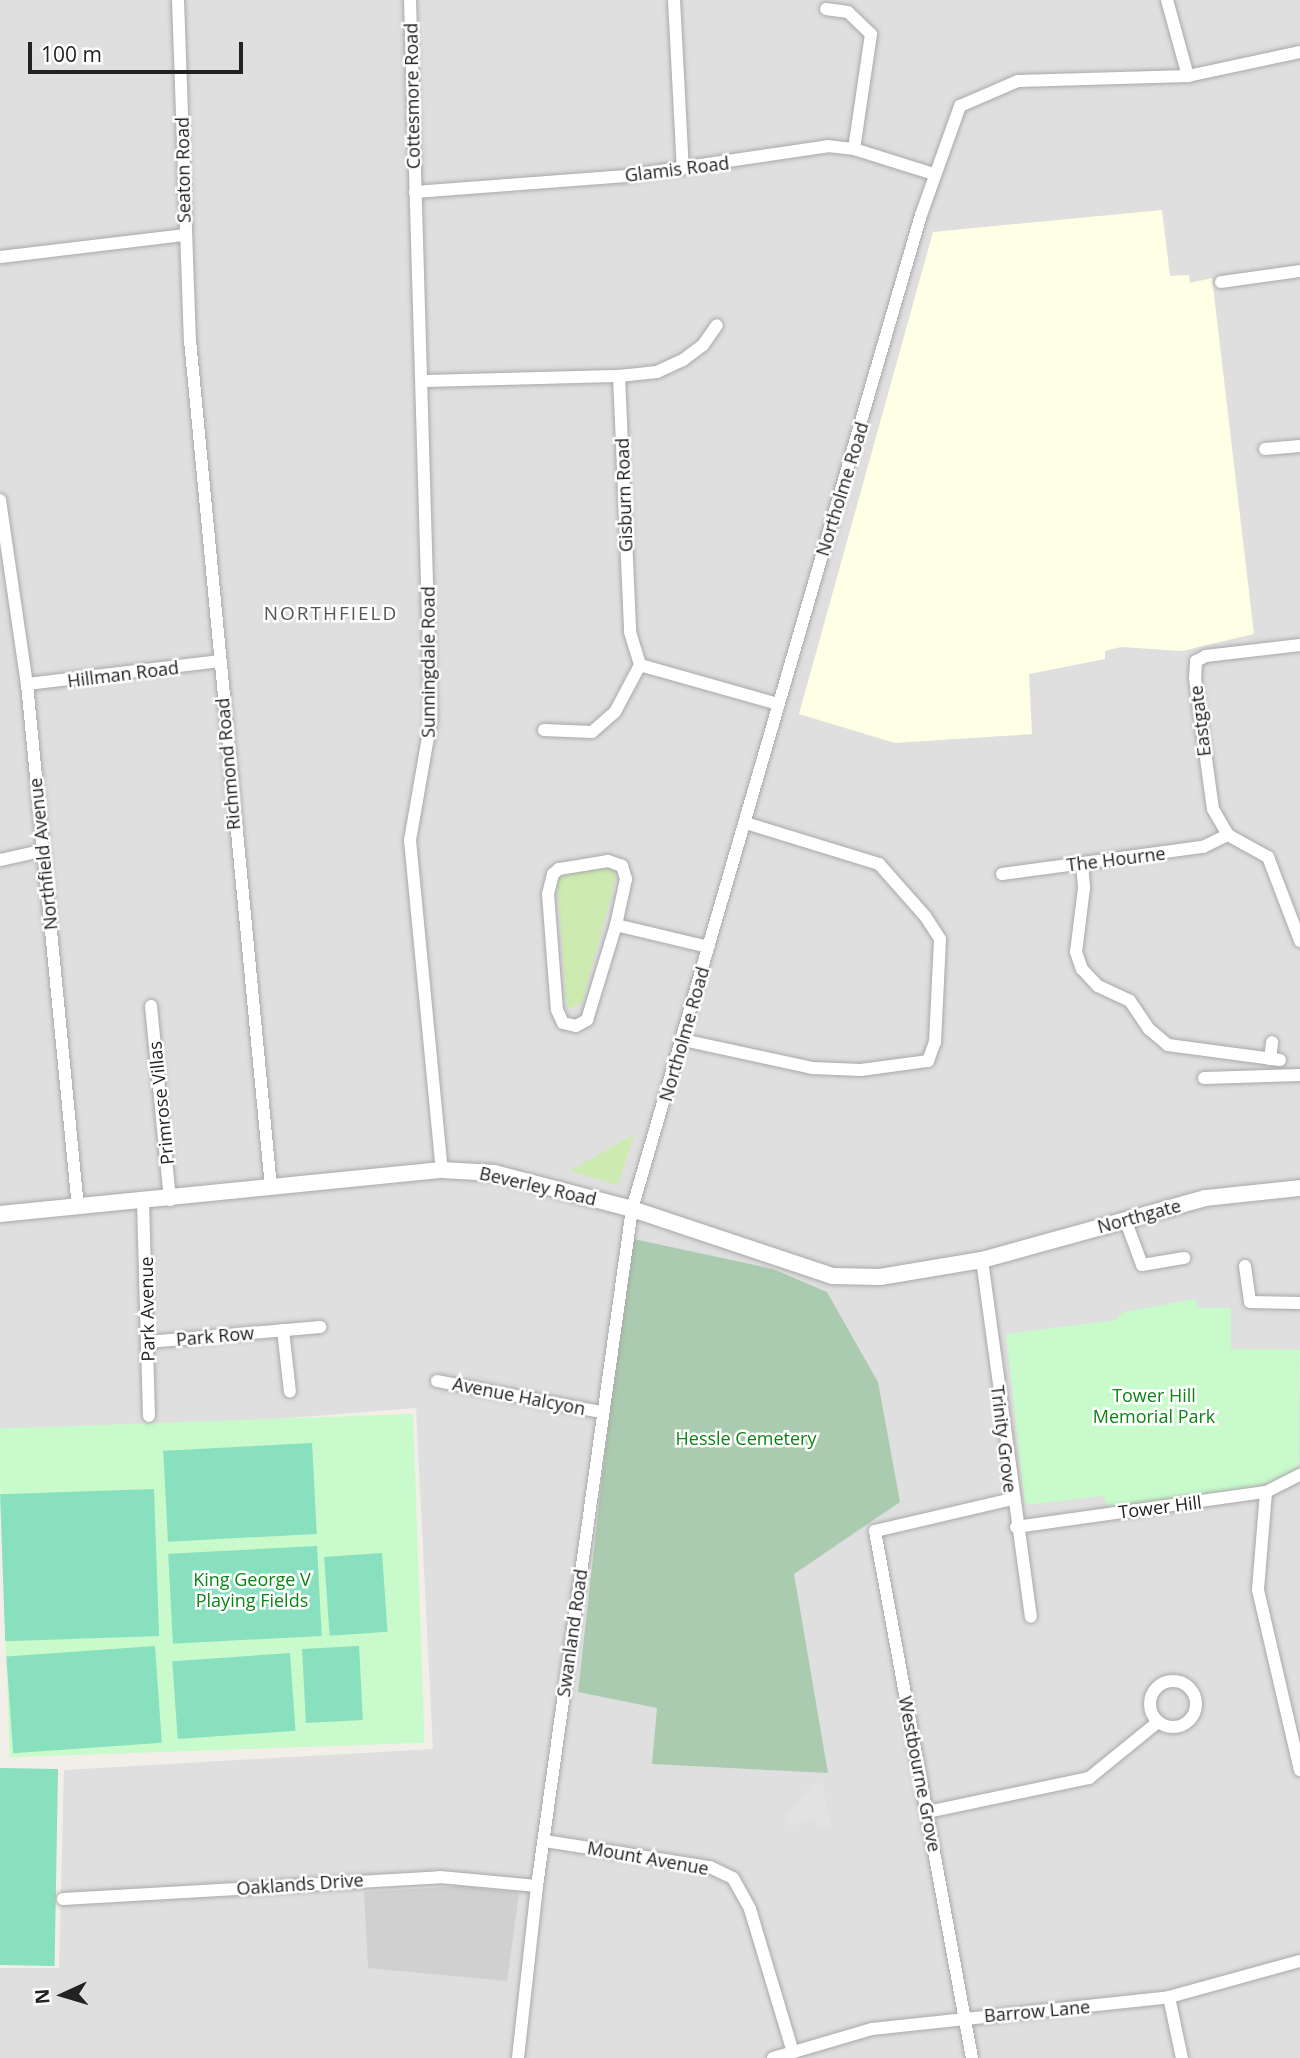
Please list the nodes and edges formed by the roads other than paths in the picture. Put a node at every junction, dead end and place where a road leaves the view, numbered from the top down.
1 (178, 0) edge
2 (410, 0) edge
3 (674, 0) edge
4 (1167, 0) edge
5 (827, 9) dead end
6 (1300, 52) edge
7 (1188, 76) junction
8 (854, 149) junction
9 (683, 169) junction
10 (934, 174) junction
11 (415, 192) junction
12 (184, 235) junction
13 (0, 257) edge
14 (1300, 271) edge
15 (1221, 282) dead end
16 (717, 325) dead end
17 (190, 340) joint
18 (619, 376) junction
19 (422, 381) junction
20 (1300, 446) edge
21 (1265, 449) dead end
22 (0, 500) edge
23 (1300, 645) edge
24 (219, 661) junction
25 (640, 665) junction
26 (27, 684) junction
27 (778, 704) junction
28 (544, 730) dead end
29 (746, 823) junction
30 (1227, 835) junction
31 (41, 851) junction
32 (0, 860) edge
33 (1082, 864) junction
34 (1002, 874) dead end
35 (616, 925) junction
36 (1300, 941) edge
37 (708, 947) junction
38 (151, 1006) dead end
39 (683, 1041) junction
40 (1272, 1042) dead end
41 (1300, 1075) edge
42 (1204, 1078) dead end
43 (442, 1170) junction
44 (271, 1188) junction
45 (1300, 1188) edge
46 (170, 1200) junction
47 (143, 1202) junction
48 (78, 1208) junction
49 (632, 1209) junction
50 (0, 1214) edge
51 (1125, 1219) junction
52 (1184, 1258) dead end
53 (982, 1260) junction
54 (1245, 1266) dead end
55 (1300, 1303) edge
56 (320, 1326) dead end
57 (283, 1330) junction
58 (148, 1342) junction
59 (437, 1381) dead end
60 (290, 1392) dead end
61 (601, 1412) junction
62 (149, 1416) dead end
63 (1300, 1475) edge
64 (1266, 1492) junction
65 (1012, 1499) junction
66 (1016, 1527) junction
67 (1031, 1617) dead end
68 (1158, 1722) dead end
69 (1300, 1770) edge
70 (928, 1812) junction
71 (544, 1841) junction
72 (537, 1886) junction
73 (63, 1899) dead end
74 (1300, 1961) edge
75 (1169, 1997) junction
76 (967, 2016) junction
77 (793, 2052) junction
78 (518, 2058) edge
79 (774, 2058) edge
80 (972, 2058) edge
81 (1182, 2058) edge

1 - 12 street, Seaton Road
2 - 11 street, Cottesmore Road
3 - 9 street
4 - 7 street
5 - 8 street
6 - 7 street, Northolme Road
7 - 10 street, Northolme Road
8 - 9 street, Glamis Road
8 - 10 street, Glamis Road
9 - 11 street, Glamis Road
10 - 27 street, Northolme Road
11 - 19 street, Sunningdale Road
12 - 13 street
12 - 17 street, Seaton Road
14 - 15 street
16 - 18 street
17 - 24 street, Richmond Road
18 - 19 street
18 - 25 street, Gisburn Road
19 - 43 street, Sunningdale Road
20 - 21 street
22 - 26 street, Northfield Avenue
23 - 30 street, Eastgate
24 - 26 street, Hillman Road
24 - 44 street, Richmond Road
25 - 27 street
25 - 28 street
26 - 31 street, Northfield Avenue
27 - 29 street, Northolme Road
29 - 37 street, Northolme Road
29 - 39 street
30 - 33 street, The Hourne
30 - 36 street
31 - 32 street
31 - 48 street, Northfield Avenue
33 - 34 street, The Hourne
33 - 40 street
35 - 35 street
35 - 37 street
37 - 39 street, Northolme Road
38 - 46 street, Primrose Villas
39 - 49 street, Northolme Road
41 - 42 street
43 - 44 street, Beverley Road
43 - 49 street, Beverley Road
44 - 46 street, Beverley Road
45 - 51 street, Northgate
46 - 47 street, Beverley Road
47 - 48 street, Beverley Road
47 - 58 street, Park Avenue
48 - 50 street, Beverley Road
49 - 53 street, Beverley Road
49 - 61 street, Swanland Road
51 - 52 street
51 - 53 street, Northgate
53 - 65 street, Trinity Grove
54 - 55 street
56 - 57 street, Park Row
57 - 58 street, Park Row
57 - 60 street
58 - 62 street, Park Avenue
59 - 61 street, Avenue Halcyon
61 - 71 street, Swanland Road
63 - 64 street, Tower Hill
64 - 66 street, Tower Hill
64 - 69 street
65 - 66 street, Trinity Grove
65 - 70 street, Westbourne Grove
66 - 67 street, Trinity Grove
68 - 70 street
70 - 76 street, Westbourne Grove
71 - 72 street, Swanland Road
71 - 77 street, Mount Avenue
72 - 73 street, Oaklands Drive
72 - 78 street, Swanland Road
74 - 75 street, Barrow Lane
75 - 76 street, Barrow Lane
75 - 81 street
76 - 77 street, Barrow Lane
76 - 80 street, Westbourne Grove
77 - 79 street, Barrow Lane

